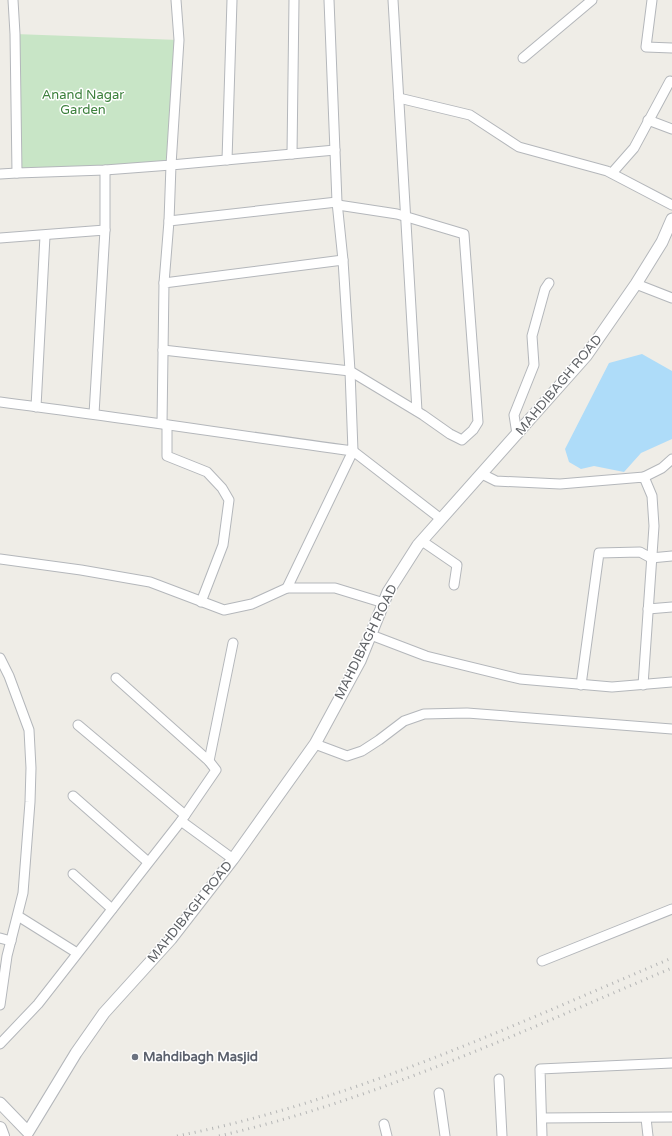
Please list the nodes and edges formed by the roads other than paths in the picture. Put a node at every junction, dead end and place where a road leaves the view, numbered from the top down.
1 (13, 0) edge
2 (176, 0) edge
3 (232, 0) edge
4 (294, 0) edge
5 (329, 0) edge
6 (393, 0) edge
7 (592, 0) edge
8 (652, 0) edge
9 (672, 48) edge
10 (523, 58) dead end
11 (670, 81) dead end
12 (398, 98) junction
13 (648, 120) junction
14 (672, 129) edge
15 (335, 150) junction
16 (292, 154) junction
17 (227, 160) junction
18 (171, 165) junction
19 (105, 170) junction
20 (17, 173) junction
21 (612, 173) junction
22 (0, 174) edge
23 (338, 204) junction
24 (672, 206) edge
25 (405, 216) junction
26 (672, 220) edge
27 (169, 221) junction
28 (105, 230) junction
29 (45, 236) junction
30 (0, 238) edge
31 (343, 260) junction
32 (164, 283) junction
33 (549, 283) dead end
34 (636, 284) junction
35 (672, 298) edge
36 (162, 350) junction
37 (350, 371) junction
38 (0, 402) edge
39 (36, 407) junction
40 (417, 412) junction
41 (94, 414) junction
42 (164, 425) junction
43 (517, 434) junction
44 (353, 451) junction
45 (672, 459) edge
46 (482, 474) junction
47 (644, 477) junction
48 (441, 519) junction
49 (422, 541) junction
50 (672, 556) edge
51 (651, 558) junction
52 (0, 559) edge
53 (454, 585) dead end
54 (287, 588) junction
55 (201, 602) junction
56 (384, 603) junction
57 (672, 607) edge
58 (648, 609) junction
59 (371, 635) junction
60 (233, 643) dead end
61 (0, 658) edge
62 (116, 678) dead end
63 (672, 682) edge
64 (581, 685) junction
65 (643, 685) junction
66 (78, 725) dead end
67 (672, 729) edge
68 (315, 744) junction
69 (209, 761) junction
70 (73, 796) dead end
71 (183, 818) junction
72 (233, 859) junction
73 (148, 862) junction
74 (73, 874) dead end
75 (112, 909) junction
76 (672, 909) edge
77 (18, 916) junction
78 (0, 938) edge
79 (11, 941) junction
80 (77, 953) junction
81 (542, 961) dead end
82 (0, 1005) edge
83 (0, 1044) edge
84 (672, 1063) edge
85 (499, 1079) dead end
86 (439, 1093) dead end
87 (0, 1103) edge
88 (672, 1117) edge
89 (542, 1118) junction
90 (646, 1118) junction
91 (384, 1124) dead end
92 (0, 1128) edge
93 (3, 1136) edge
94 (387, 1136) edge
95 (445, 1136) edge
96 (502, 1136) edge
97 (542, 1136) edge
98 (648, 1136) edge

1 - 20 street
2 - 18 street
3 - 17 street
4 - 16 street
5 - 15 street
6 - 12 street
7 - 10 street
8 - 9 street
11 - 13 street
12 - 21 street
12 - 25 street
13 - 14 street
13 - 21 street
15 - 16 street
15 - 23 street
16 - 17 street
17 - 18 street
18 - 19 street
18 - 27 street
19 - 20 street
19 - 28 street
20 - 22 street
21 - 24 street
23 - 25 street
23 - 27 street
23 - 31 street
25 - 40 street
25 - 40 street
26 - 34 street, MAHDIBAGH ROAD
27 - 32 street
28 - 29 street
28 - 41 street
29 - 30 street
29 - 39 street
31 - 32 street
31 - 37 street
32 - 36 street
33 - 43 street
34 - 35 street
34 - 43 street, MAHDIBAGH ROAD
36 - 37 street
36 - 42 street
37 - 40 street
37 - 44 street
38 - 39 street
39 - 41 street
41 - 42 street
42 - 44 street
42 - 55 street
43 - 46 street, MAHDIBAGH ROAD
44 - 48 street
44 - 54 street
45 - 47 street
46 - 47 street
46 - 48 street, MAHDIBAGH ROAD
47 - 51 street
48 - 49 street, MAHDIBAGH ROAD
49 - 53 street
49 - 56 street, MAHDIBAGH ROAD
50 - 51 street
51 - 58 street
51 - 64 street
52 - 55 street
54 - 55 street
54 - 56 street
56 - 59 street, MAHDIBAGH ROAD
57 - 58 street
58 - 65 street
59 - 64 street
59 - 68 street, MAHDIBAGH ROAD
60 - 69 street
61 - 77 street
62 - 69 street
63 - 65 street
64 - 65 street
66 - 71 street
67 - 68 street
68 - 72 street, MAHDIBAGH ROAD
69 - 71 street
70 - 73 street
71 - 72 street
71 - 73 street
72 - 87 street, MAHDIBAGH ROAD
73 - 75 street
74 - 75 street
75 - 80 street
76 - 81 street
77 - 79 street
77 - 80 street
78 - 79 street
79 - 82 street
80 - 83 street
84 - 89 street
85 - 96 street
86 - 95 street
88 - 90 street
89 - 90 street
89 - 97 street
90 - 98 street
91 - 94 street
92 - 93 main road

